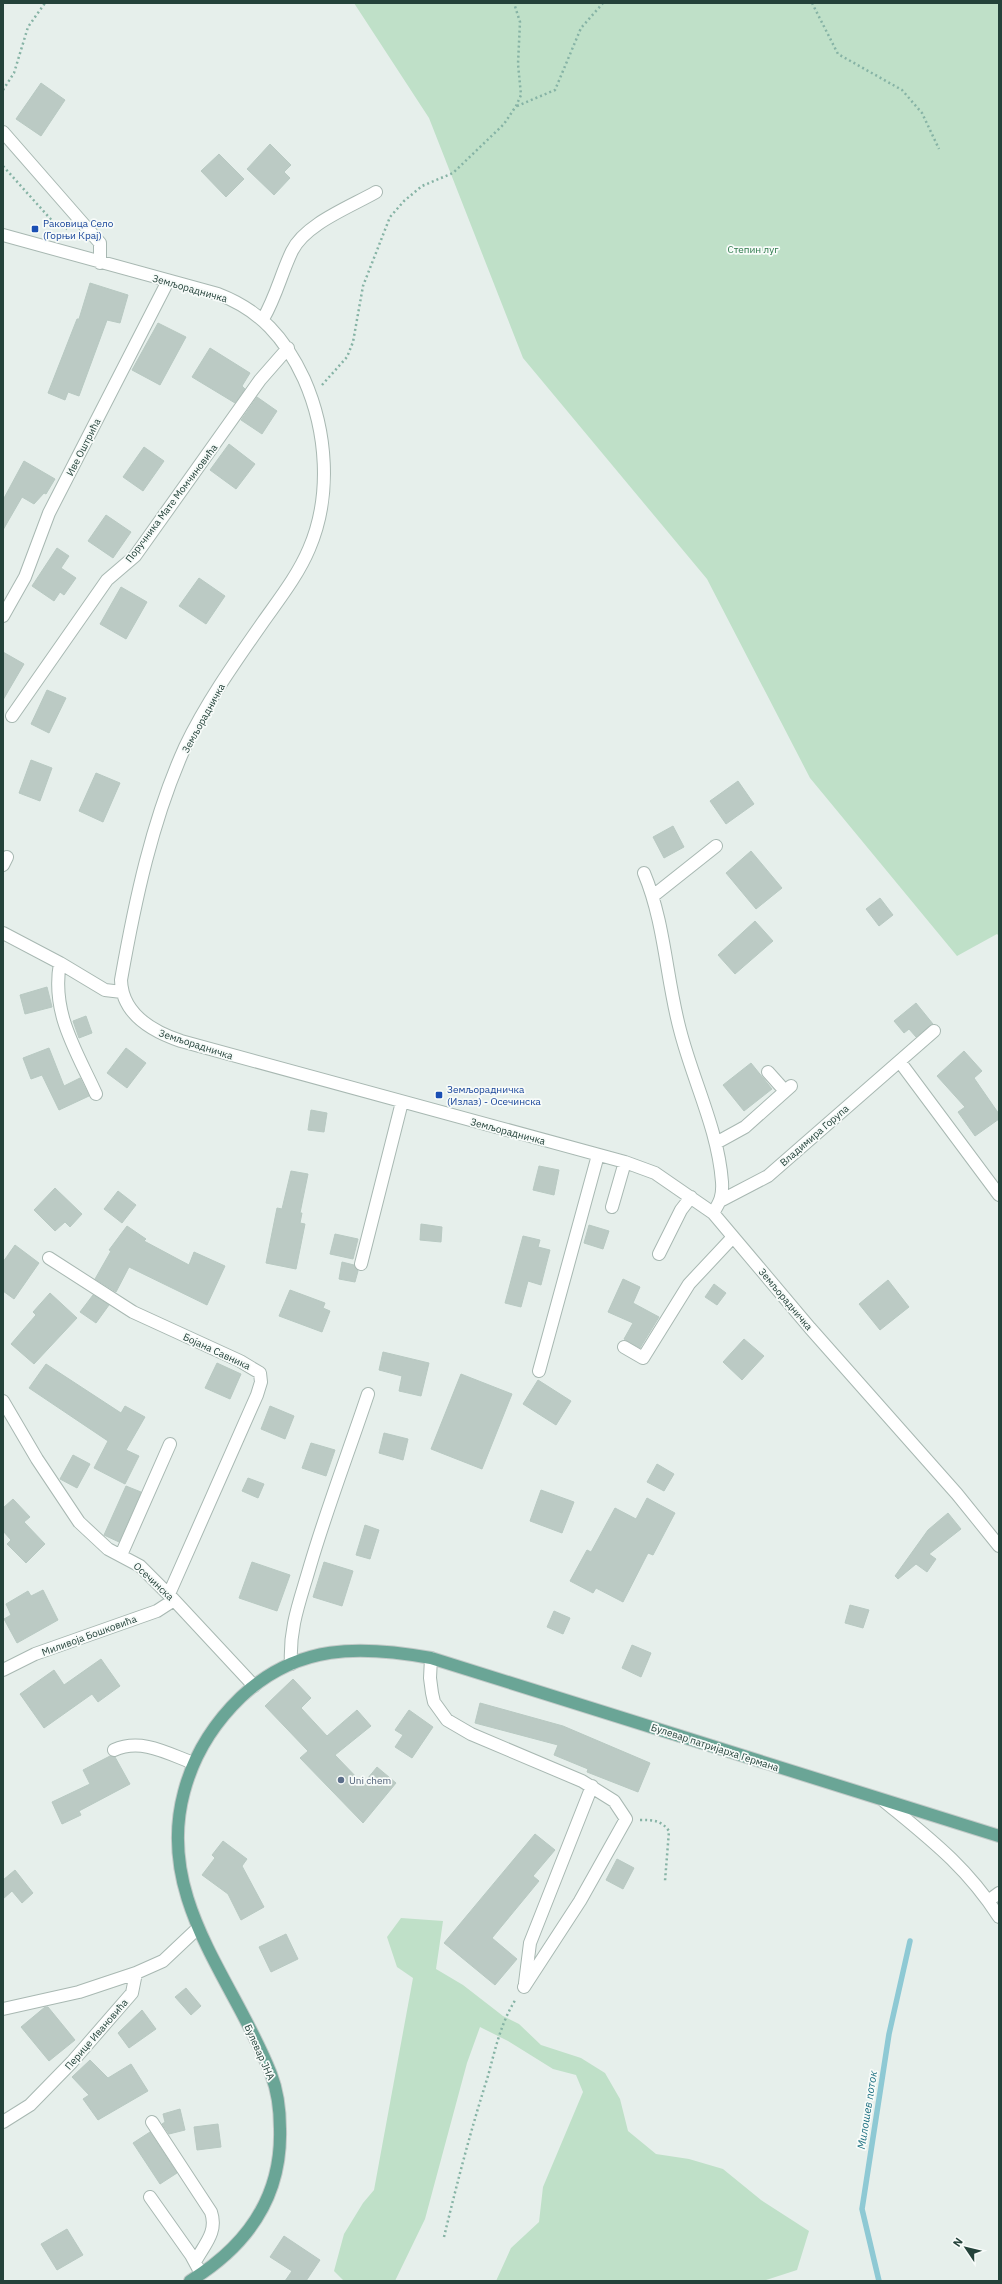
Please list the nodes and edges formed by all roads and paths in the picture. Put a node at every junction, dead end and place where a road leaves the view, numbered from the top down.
1 (45, 3) edge
2 (514, 3) edge
3 (603, 3) edge
4 (812, 3) edge
5 (3, 90) edge
6 (516, 106) junction
7 (3, 132) edge
8 (939, 149) dead end
9 (3, 166) edge
10 (376, 192) dead end
11 (91, 234) junction
12 (3, 235) edge
13 (100, 263) junction
14 (168, 281) junction
15 (263, 319) junction
16 (288, 348) junction
17 (311, 397) junction
18 (3, 616) edge
19 (12, 716) dead end
20 (716, 846) dead end
21 (644, 873) dead end
22 (653, 896) junction
23 (3, 933) edge
24 (60, 963) junction
25 (122, 992) junction
26 (934, 1032) dead end
27 (900, 1062) junction
28 (768, 1072) dead end
29 (96, 1094) dead end
30 (402, 1102) junction
31 (716, 1143) junction
32 (598, 1155) junction
33 (626, 1162) junction
34 (999, 1195) edge
35 (691, 1197) junction
36 (722, 1200) junction
37 (612, 1207) dead end
38 (713, 1213) junction
39 (733, 1237) junction
40 (659, 1254) dead end
41 (49, 1258) dead end
42 (361, 1264) dead end
43 (624, 1347) dead end
44 (539, 1371) dead end
45 (368, 1394) dead end
46 (3, 1401) edge
47 (170, 1444) dead end
48 (999, 1546) edge
49 (122, 1555) junction
50 (172, 1597) junction
51 (431, 1658) junction
52 (291, 1664) junction
53 (3, 1670) edge
54 (254, 1686) junction
55 (114, 1750) dead end
56 (193, 1762) junction
57 (592, 1786) junction
58 (884, 1801) junction
59 (626, 1819) junction
60 (999, 1836) edge
61 (665, 1881) dead end
62 (999, 1893) edge
63 (187, 1897) joint
64 (988, 1901) junction
65 (999, 1917) edge
66 (198, 1928) junction
67 (136, 1974) junction
68 (524, 1987) junction
69 (3, 2009) edge
70 (3, 2122) edge
71 (152, 2122) dead end
72 (150, 2197) dead end
73 (444, 2237) dead end
74 (195, 2262) junction
75 (201, 2274) junction
76 (190, 2281) edge

1 - 5 path
2 - 6 path
3 - 6 path
4 - 8 path
6 - 17 path
7 - 11 street
9 - 11 path
10 - 15 street
11 - 13 street
12 - 13 street, Земљорадничка
13 - 14 street, Земљорадничка
14 - 15 street, Земљорадничка
14 - 18 street, Иве Оштрића
15 - 16 street, Земљорадничка
16 - 17 street, Земљорадничка
16 - 19 street, Поручника Мате Момчиновића
17 - 25 street, Земљорадничка
20 - 22 street
21 - 22 street
22 - 31 street
23 - 24 street
24 - 25 street
24 - 29 street
25 - 30 street, Земљорадничка
26 - 27 street, Владимира Горупа
27 - 34 street
27 - 36 street, Владимира Горупа
28 - 31 street
30 - 32 street, Земљорадничка
30 - 42 street
31 - 36 street
32 - 33 street, Земљорадничка
32 - 44 street
33 - 35 street, Земљорадничка
33 - 37 street
35 - 38 street, Земљорадничка
35 - 40 street
36 - 38 street
38 - 39 street, Земљорадничка
39 - 43 street
39 - 48 street, Земљорадничка
41 - 50 street, Бојана Савника
45 - 52 street
46 - 49 street, Осечинска
47 - 49 street
49 - 50 street, Осечинска
50 - 53 street, Миливоја Бошковића
50 - 54 street, Осечинска
51 - 52 main road, Булевар патријарха Германа
51 - 57 street
51 - 58 main road, Булевар патријарха Германа
52 - 54 main road, Булевар патријарха Германа
54 - 56 main road, Булевар патријарха Германа
55 - 56 street
56 - 63 main road, Булевар патријарха Германа
57 - 59 street
57 - 68 street
58 - 60 main road, Булевар патријарха Германа
58 - 64 street
59 - 61 path
59 - 68 street
62 - 64 street
63 - 66 main road, Булевар ЈНА
64 - 65 street
66 - 67 street
66 - 75 main road, Булевар ЈНА
67 - 69 street
67 - 70 street, Перице Ивановића
68 - 73 path
71 - 74 street
72 - 74 street
74 - 75 street
75 - 76 main road, Булевар ЈНА

